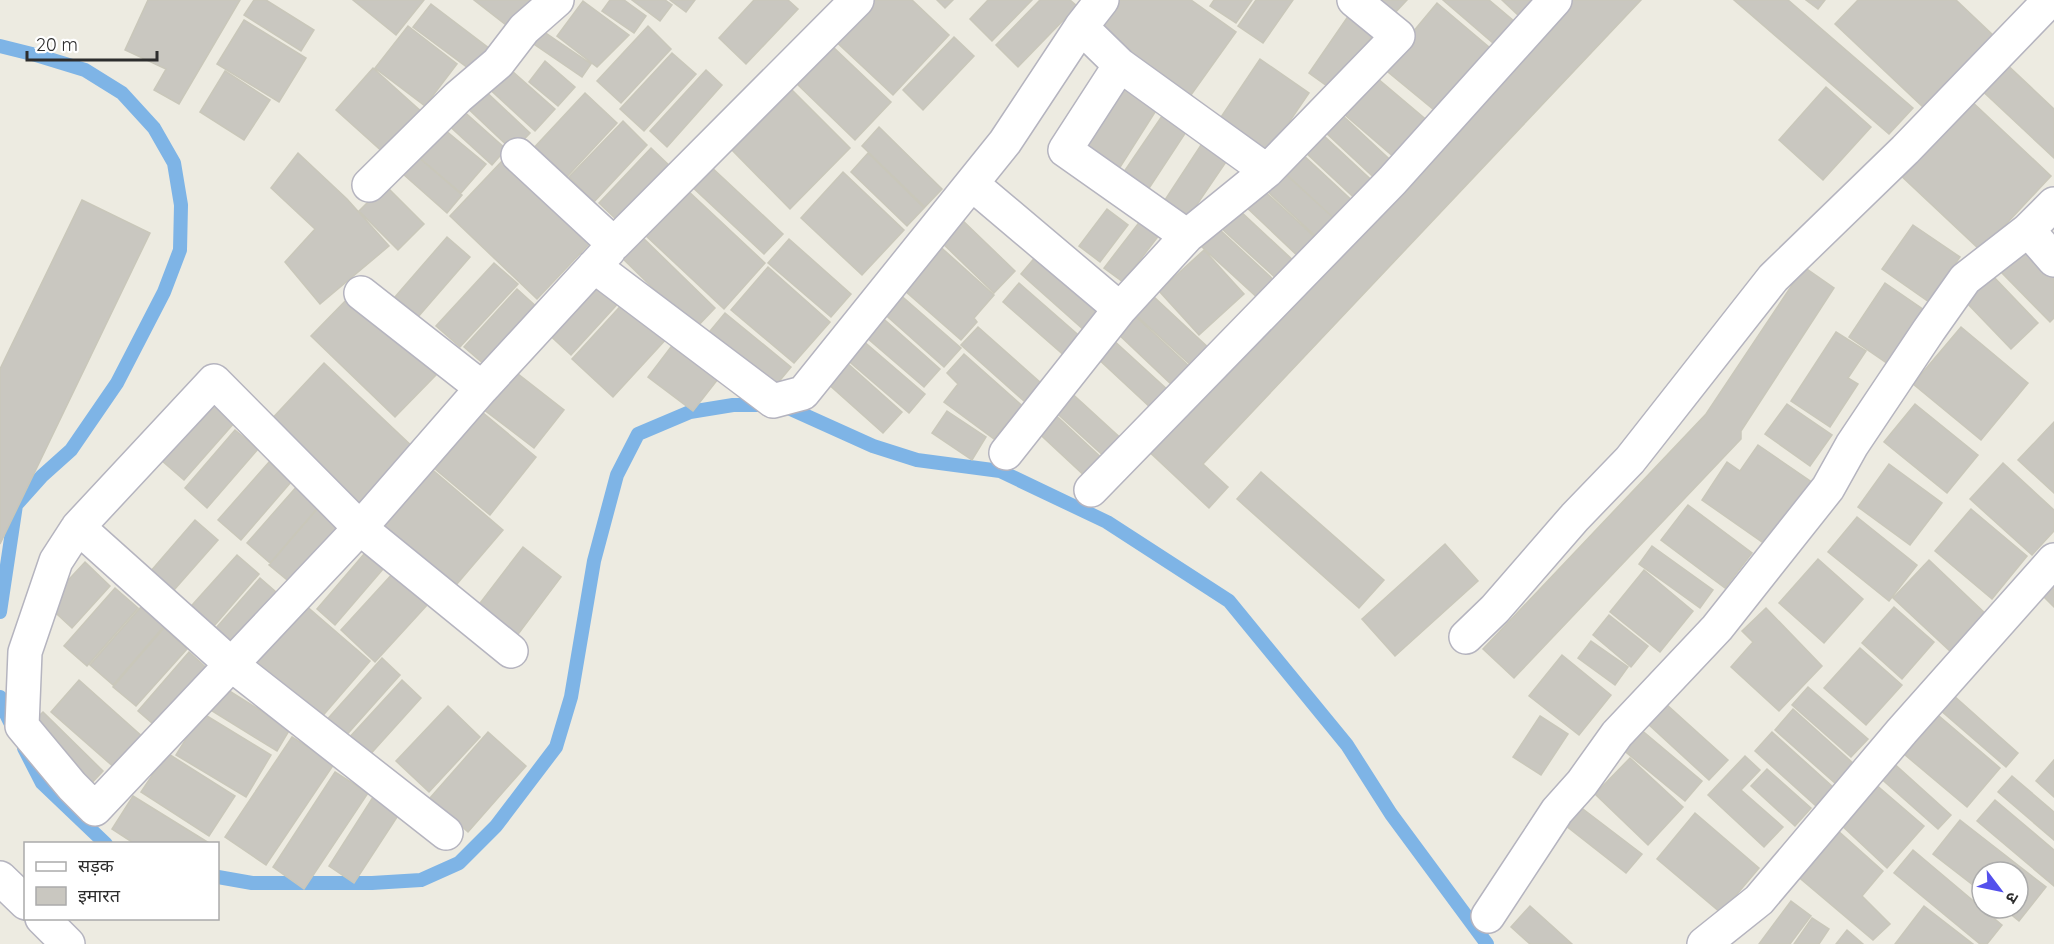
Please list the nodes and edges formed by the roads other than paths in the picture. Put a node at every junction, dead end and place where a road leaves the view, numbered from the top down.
1 (557, 0) edge
2 (857, 0) edge
3 (1102, 0) edge
4 (1354, 0) edge
5 (1555, 0) edge
6 (2050, 0) edge
7 (1082, 27) junction
8 (1120, 65) junction
9 (518, 155) dead end
10 (1267, 171) junction
11 (972, 184) junction
12 (369, 185) dead end
13 (2054, 204) edge
14 (2028, 230) junction
15 (1187, 236) junction
16 (604, 255) junction
17 (2054, 260) edge
18 (361, 292) dead end
19 (1120, 309) junction
20 (482, 388) junction
21 (1006, 453) dead end
22 (1091, 490) dead end
23 (78, 527) junction
24 (360, 528) junction
25 (2054, 560) edge
26 (1466, 637) dead end
27 (511, 651) dead end
28 (232, 665) junction
29 (446, 833) dead end
30 (0, 878) edge
31 (24, 901) edge
32 (1488, 916) dead end
33 (44, 920) edge
34 (68, 944) edge
35 (1704, 944) edge

1 - 12 street
2 - 16 street
3 - 7 street
4 - 10 street
5 - 22 street
6 - 26 street
7 - 8 street
7 - 11 street
8 - 10 street
8 - 15 street
9 - 16 street
10 - 15 street
11 - 16 street
11 - 19 street
13 - 14 street
14 - 17 street
14 - 32 street
15 - 19 street
16 - 20 street
18 - 20 street
19 - 21 street
20 - 24 street
23 - 24 street
23 - 28 street
23 - 28 street
24 - 27 street
24 - 28 street
25 - 35 street
28 - 29 street
30 - 31 street
33 - 34 street

